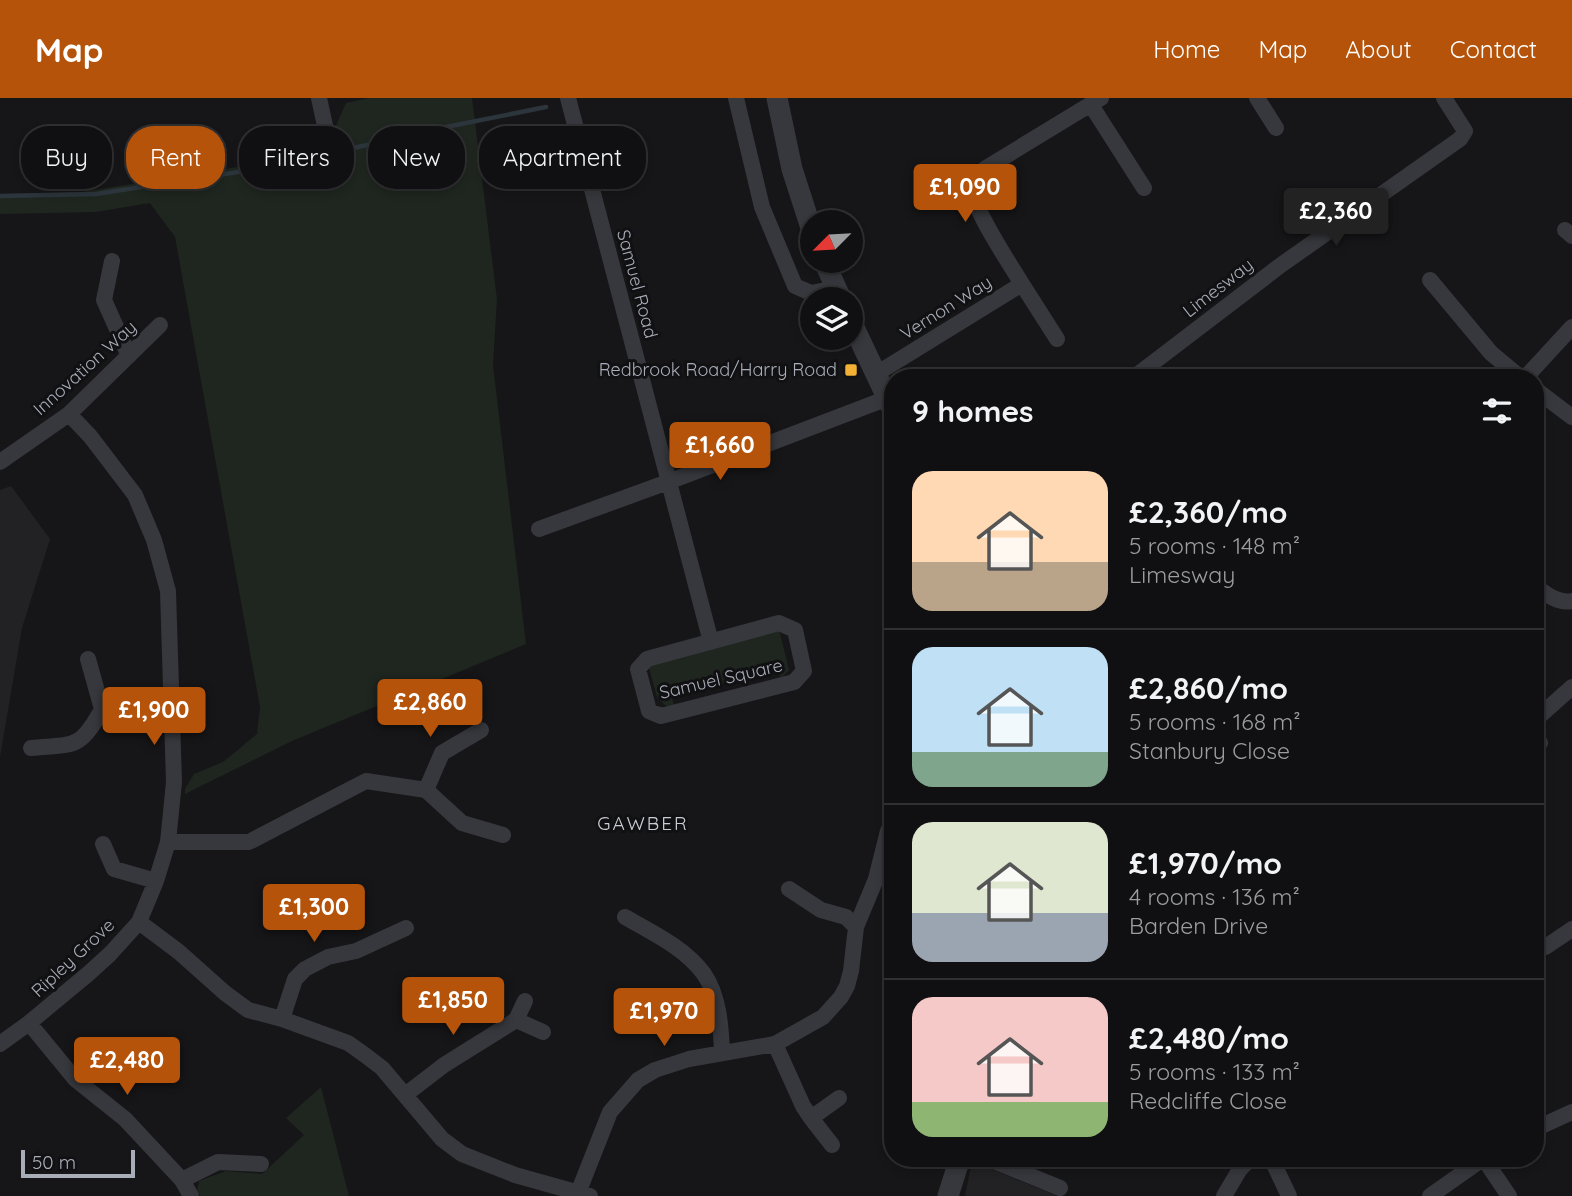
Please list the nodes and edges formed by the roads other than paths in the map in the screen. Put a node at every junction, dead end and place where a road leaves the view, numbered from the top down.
1 (319, 98) edge
2 (568, 98) edge
3 (736, 98) edge
4 (777, 98) edge
5 (1257, 98) edge
6 (1444, 98) edge
7 (1096, 101) edge
8 (325, 126) edge
9 (1276, 128) dead end
10 (1143, 188) dead end
11 (805, 210) edge
12 (112, 261) dead end
13 (1430, 280) dead end
14 (1022, 284) junction
15 (800, 288) edge
16 (160, 325) dead end
17 (1572, 327) edge
18 (1057, 339) dead end
19 (863, 346) edge
20 (129, 356) junction
21 (884, 369) edge
22 (884, 369) edge
23 (1145, 369) edge
24 (1511, 369) edge
25 (1532, 369) edge
26 (876, 374) junction
27 (884, 391) edge
28 (1544, 396) edge
29 (884, 405) edge
30 (69, 414) junction
31 (1572, 417) edge
32 (0, 462) edge
33 (668, 482) junction
34 (539, 529) dead end
35 (1544, 593) edge
36 (1572, 601) edge
37 (711, 642) junction
38 (88, 659) dead end
39 (1572, 687) edge
40 (171, 708) junction
41 (102, 709) junction
42 (1544, 712) edge
43 (481, 730) dead end
44 (31, 748) dead end
45 (426, 790) junction
46 (503, 835) dead end
47 (168, 842) junction
48 (103, 844) dead end
49 (884, 847) edge
50 (156, 881) junction
51 (789, 889) dead end
52 (625, 917) dead end
53 (139, 922) junction
54 (856, 927) junction
55 (406, 928) dead end
56 (1572, 929) edge
57 (1544, 947) edge
58 (525, 1001) dead end
59 (282, 1019) junction
60 (516, 1020) junction
61 (29, 1023) junction
62 (543, 1032) dead end
63 (0, 1044) edge
64 (775, 1044) junction
65 (722, 1052) junction
66 (405, 1095) junction
67 (839, 1098) dead end
68 (1572, 1112) edge
69 (811, 1118) junction
70 (1544, 1125) edge
71 (229, 1145) dead end
72 (832, 1145) dead end
73 (229, 1163) junction
74 (261, 1164) dead end
75 (957, 1167) edge
76 (1009, 1167) edge
77 (1242, 1167) edge
78 (1274, 1167) edge
79 (1472, 1167) edge
80 (1489, 1167) edge
81 (182, 1180) junction
82 (1060, 1188) dead end
83 (584, 1194) edge
84 (191, 1196) edge
85 (948, 1196) edge
86 (1224, 1196) edge
87 (1289, 1196) edge
88 (1430, 1196) edge
89 (1509, 1196) edge

1 - 8 street
2 - 33 street, Samuel Road
3 - 15 street
4 - 11 street
5 - 9 street
6 - 23 street, Limesway
7 - 10 street
7 - 14 street, Vernon Way
12 - 20 street
13 - 24 street
14 - 18 street
14 - 21 street, Vernon Way
16 - 20 street, Innovation Way
17 - 25 street
19 - 26 street
20 - 30 street, Innovation Way
22 - 26 street, Vernon Way
26 - 27 street
28 - 31 street
29 - 33 street
30 - 32 street, Innovation Way
30 - 40 street, Ripley Grove
33 - 34 street
33 - 37 street, Samuel Road
35 - 36 street
37 - 37 street, Samuel Square
38 - 41 street
39 - 42 street
40 - 41 street
40 - 47 street, Ripley Grove
41 - 44 street
43 - 45 street
45 - 46 street
45 - 47 street
47 - 50 street, Ripley Grove
48 - 50 street
49 - 54 street
50 - 53 street, Ripley Grove
51 - 54 street
52 - 65 street
53 - 59 street
53 - 61 street, Ripley Grove
54 - 64 street
55 - 59 street
56 - 57 street
58 - 60 street
59 - 66 street
60 - 62 street
60 - 66 street
61 - 63 street, Ripley Grove
61 - 81 street
64 - 65 street
64 - 69 street
65 - 83 street
66 - 83 street
67 - 69 street
68 - 70 street
69 - 72 street
71 - 73 street
73 - 74 street
73 - 81 street
75 - 85 street
76 - 82 street
77 - 86 street
78 - 87 street
79 - 88 street
80 - 89 street
81 - 84 street

